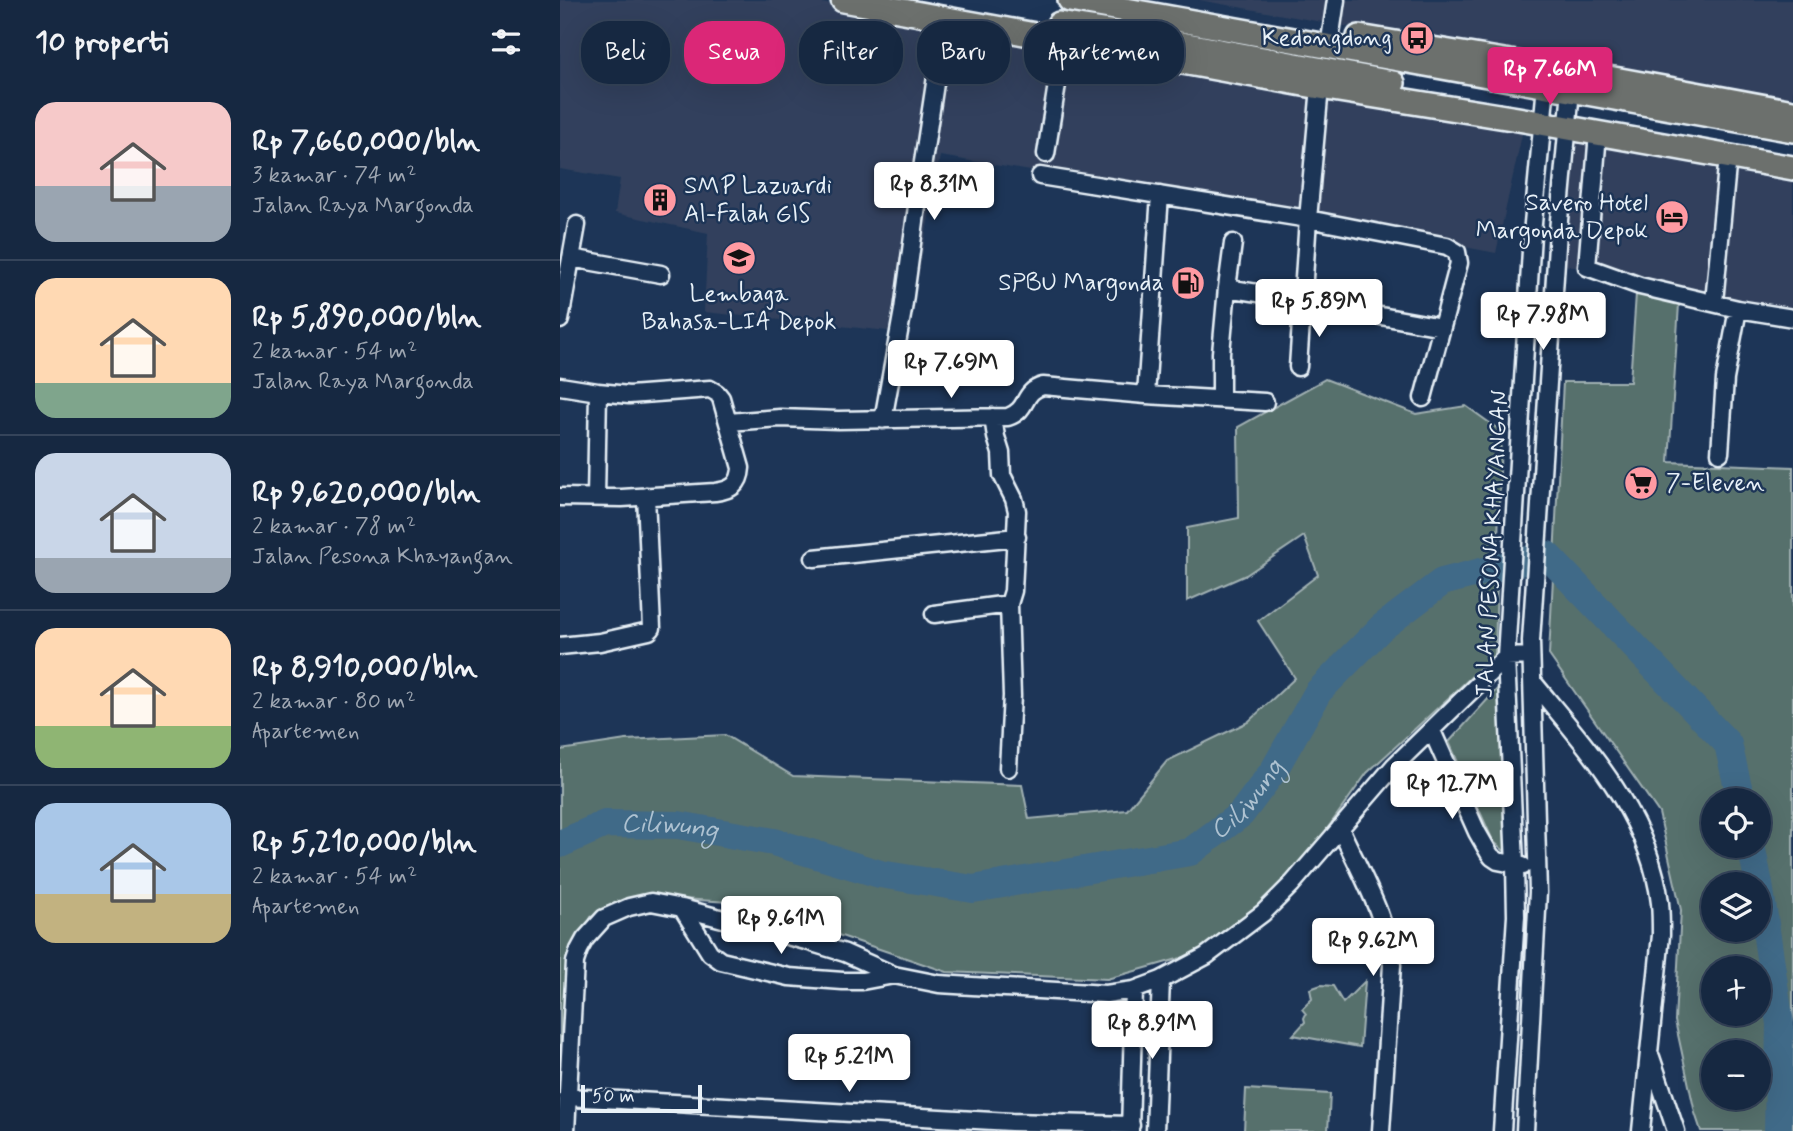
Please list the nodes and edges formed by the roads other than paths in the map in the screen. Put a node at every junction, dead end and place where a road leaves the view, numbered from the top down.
1 (843, 0) edge
2 (930, 0) edge
3 (1070, 0) edge
4 (1145, 0) edge
5 (1336, 0) edge
6 (945, 18) junction
7 (1024, 33) edge
8 (1330, 40) junction
9 (1184, 62) edge
10 (1057, 84) edge
11 (1546, 85) junction
12 (1320, 87) junction
13 (1618, 89) junction
14 (1571, 90) junction
15 (1793, 112) edge
16 (1543, 117) junction
17 (1567, 121) junction
18 (1793, 130) edge
19 (1598, 133) junction
20 (1793, 153) edge
21 (1046, 154) dead end
22 (1728, 156) junction
23 (1793, 168) edge
24 (1040, 176) dead end
25 (1160, 195) junction
26 (1308, 216) junction
27 (577, 225) dead end
28 (1233, 243) dead end
29 (571, 258) junction
30 (661, 274) dead end
31 (1227, 288) junction
32 (1714, 302) junction
33 (1303, 307) junction
34 (1738, 309) junction
35 (1793, 318) edge
36 (560, 320) edge
37 (1442, 327) junction
38 (1298, 367) dead end
39 (560, 386) edge
40 (598, 392) junction
41 (1146, 395) junction
42 (1423, 398) dead end
43 (1221, 399) junction
44 (1265, 402) dead end
45 (993, 417) junction
46 (883, 420) junction
47 (729, 422) junction
48 (1720, 453) dead end
49 (646, 496) junction
50 (560, 497) edge
51 (596, 498) junction
52 (1017, 537) junction
53 (814, 558) dead end
54 (1009, 604) junction
55 (934, 614) dead end
56 (560, 646) edge
57 (1531, 649) junction
58 (1506, 657) junction
59 (1533, 682) junction
60 (1432, 731) junction
61 (1008, 768) dead end
62 (1340, 828) junction
63 (1515, 865) junction
64 (1538, 867) junction
65 (682, 908) junction
66 (894, 975) junction
67 (1161, 980) junction
68 (1134, 990) junction
69 (1649, 1052) junction
70 (567, 1097) junction
71 (1130, 1128) edge
72 (566, 1131) edge
73 (1155, 1131) edge
74 (1381, 1131) edge
75 (1502, 1131) edge
76 (1525, 1131) edge
77 (1641, 1131) edge
78 (1676, 1131) edge

1 - 6 highway
2 - 16 highway
3 - 8 highway
4 - 8 highway
5 - 8 street
6 - 7 highway
6 - 46 street
8 - 11 highway
8 - 13 highway
9 - 12 highway
10 - 21 street
11 - 14 highway
11 - 16 street, JALAN PESONA KHAYANGAN
12 - 16 highway
12 - 26 street
13 - 14 highway
13 - 15 highway
13 - 18 highway
14 - 17 street, JALAN PESONA KHAYANGAN
16 - 17 highway
16 - 58 street, JALAN PESONA KHAYANGAN
17 - 19 highway
17 - 20 highway
17 - 57 street, JALAN PESONA KHAYANGAN
19 - 22 highway
19 - 32 street
22 - 23 highway
22 - 32 street
24 - 25 street
25 - 26 street
25 - 41 street
26 - 33 street
26 - 37 street
27 - 29 street
28 - 31 street
29 - 30 street
29 - 36 street
31 - 33 street
31 - 43 street
32 - 34 street
33 - 37 street
33 - 38 street
34 - 35 street
34 - 48 street
37 - 42 street
39 - 40 street
40 - 47 street
40 - 51 street
41 - 43 street
41 - 45 street
43 - 44 street
45 - 46 street
45 - 52 street
46 - 47 street
47 - 49 street
49 - 51 street
49 - 56 street
50 - 51 street
52 - 53 street
52 - 54 street
54 - 55 street
54 - 61 street
57 - 58 street
57 - 59 street, JALAN PESONA KHAYANGAN
58 - 60 street
58 - 63 street, JALAN PESONA KHAYANGAN
59 - 64 street, JALAN PESONA KHAYANGAN
59 - 69 street
60 - 62 street
60 - 63 street
62 - 67 street
62 - 74 street
63 - 64 street
63 - 75 street, JALAN PESONA KHAYANGAN
64 - 76 street, JALAN PESONA KHAYANGAN
65 - 66 street
65 - 66 street
65 - 70 street
66 - 68 street
67 - 68 street
67 - 73 street
68 - 71 street
69 - 77 street
69 - 78 street
70 - 71 street
70 - 72 street

